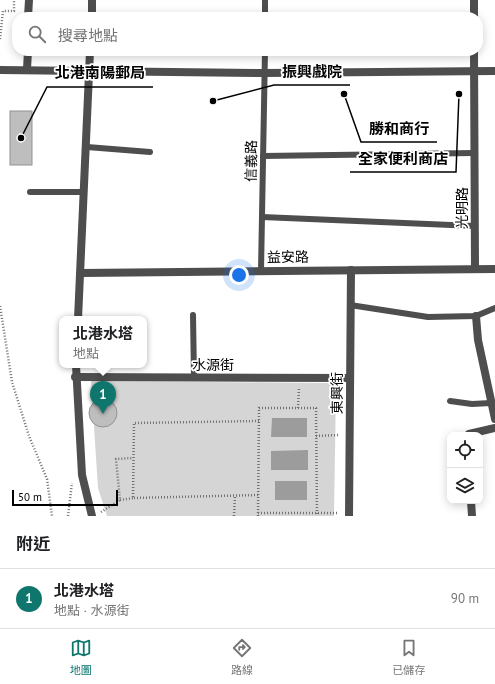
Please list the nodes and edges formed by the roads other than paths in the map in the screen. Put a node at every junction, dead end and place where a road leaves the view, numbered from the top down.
1 (29, 0) edge
2 (92, 0) edge
3 (265, 0) edge
4 (474, 0) edge
5 (28, 12) edge
6 (92, 12) edge
7 (265, 12) edge
8 (474, 12) edge
9 (28, 56) edge
10 (90, 56) edge
11 (264, 56) edge
12 (474, 56) edge
13 (0, 70) edge
14 (28, 70) junction
15 (90, 70) junction
16 (495, 70) edge
17 (474, 71) junction
18 (264, 73) junction
19 (86, 147) junction
20 (150, 152) dead end
21 (474, 153) junction
22 (263, 156) junction
23 (30, 192) dead end
24 (84, 192) junction
25 (262, 216) junction
26 (475, 226) junction
27 (476, 268) junction
28 (495, 268) edge
29 (351, 270) junction
30 (261, 271) junction
31 (81, 273) junction
32 (350, 305) junction
33 (495, 308) edge
34 (193, 315) dead end
35 (78, 316) edge
36 (476, 316) junction
37 (76, 368) edge
38 (75, 377) junction
39 (194, 378) junction
40 (350, 378) junction
41 (492, 398) edge
42 (450, 401) dead end
43 (495, 419) edge
44 (495, 428) edge
45 (478, 432) edge
46 (471, 504) edge
47 (96, 514) edge
48 (349, 514) edge
49 (472, 516) edge

1 - 5 street
2 - 6 street
3 - 7 lane
4 - 8 street
9 - 14 street
10 - 15 street
11 - 18 lane, 信義路
12 - 17 street, 光明路
13 - 14 street
14 - 15 street
15 - 18 street
15 - 19 street
16 - 17 street
17 - 18 street
17 - 21 street, 光明路
18 - 22 lane, 信義路
19 - 20 lane
19 - 24 street
21 - 22 lane
21 - 26 street, 光明路
22 - 25 lane, 信義路
23 - 24 lane
24 - 31 street
25 - 26 lane
25 - 30 lane, 信義路
26 - 27 street, 光明路
27 - 28 street, 益安路
27 - 29 street, 益安路
29 - 30 street, 益安路
29 - 32 street, 東興街
30 - 31 street, 益安路
31 - 35 street
32 - 36 lane
32 - 40 street, 東興街
33 - 36 lane
34 - 39 lane
36 - 41 street
37 - 38 street
38 - 39 street, 水源街
38 - 47 street
39 - 40 street, 水源街
40 - 48 street, 東興街
41 - 42 lane
41 - 43 street
44 - 45 street
46 - 49 street

